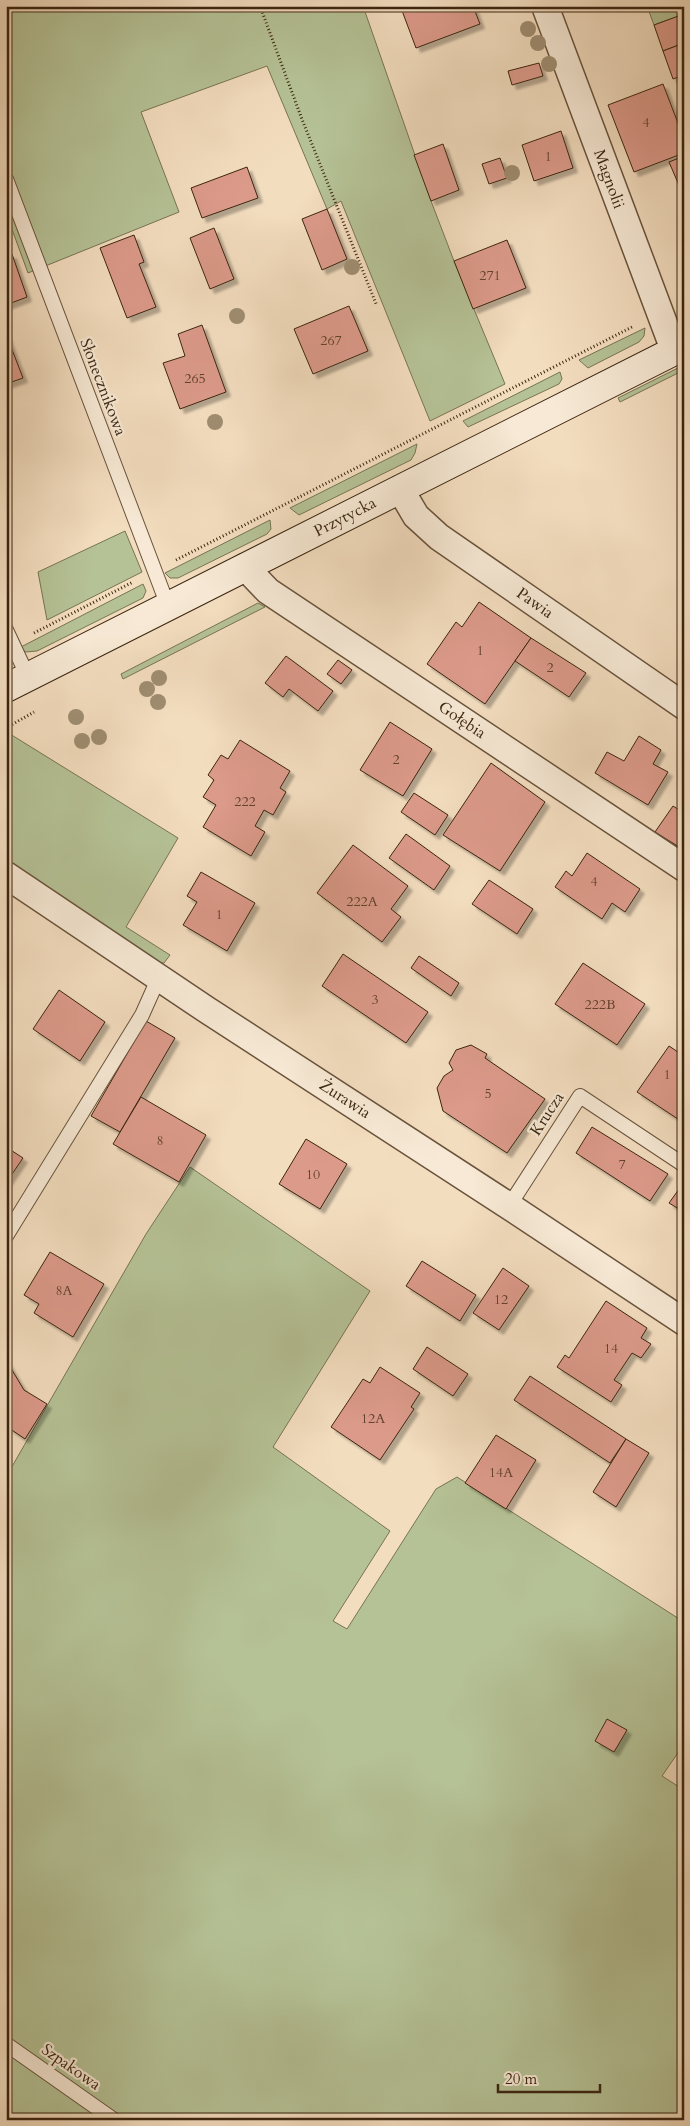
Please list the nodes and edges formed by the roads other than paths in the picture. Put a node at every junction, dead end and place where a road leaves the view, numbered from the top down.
1 (545, 6) edge
2 (6, 179) edge
3 (679, 348) edge
4 (400, 489) junction
5 (245, 567) junction
6 (168, 606) junction
7 (6, 630) edge
8 (17, 682) edge
9 (684, 706) edge
10 (684, 868) edge
11 (6, 875) edge
12 (159, 977) junction
13 (684, 1165) edge
14 (509, 1206) junction
15 (6, 1236) edge
16 (684, 1322) edge
17 (6, 2044) edge
18 (114, 2120) edge

1 - 3 street, Magnolii
2 - 6 lane, Słonecznikowa
3 - 4 main road, Przytycka
4 - 5 main road, Przytycka
4 - 9 street, Pawia
5 - 6 main road, Przytycka
5 - 10 street, Gołębia
6 - 8 main road, Przytycka
7 - 8 lane
11 - 12 street, Żurawia
12 - 14 street, Żurawia
12 - 15 lane
13 - 14 lane, Krucza
14 - 16 street, Żurawia
17 - 18 lane, Szpakowa

